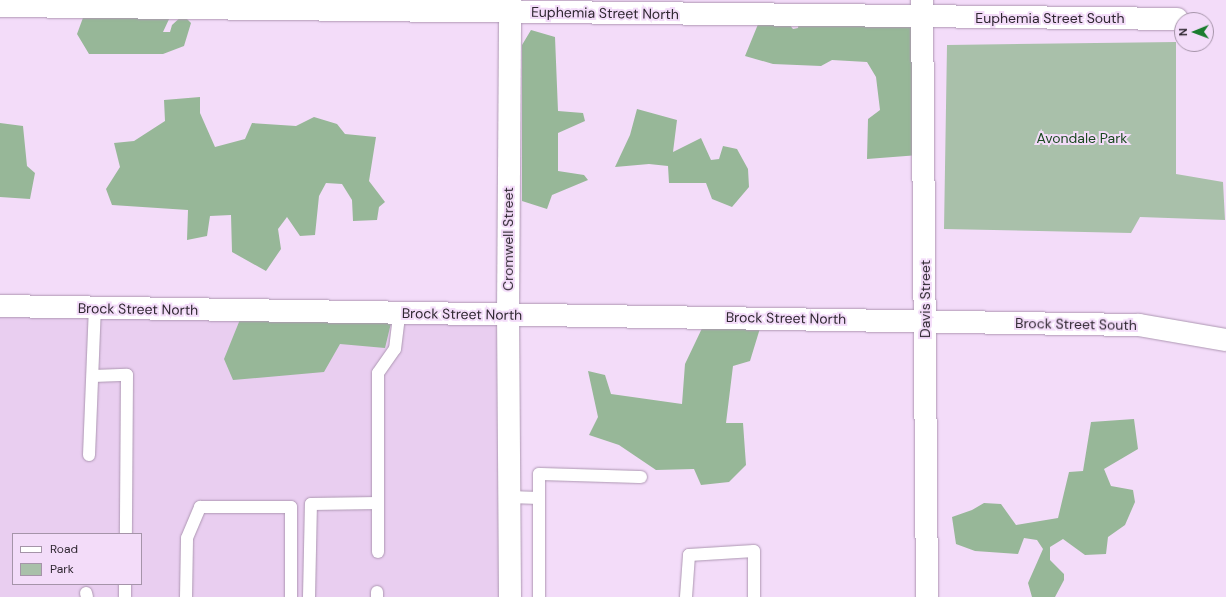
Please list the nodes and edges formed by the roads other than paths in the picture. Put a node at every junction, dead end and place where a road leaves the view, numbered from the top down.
1 (0, 6) edge
2 (510, 6) edge
3 (922, 9) edge
4 (1174, 19) edge
5 (0, 306) edge
6 (95, 308) junction
7 (399, 314) junction
8 (508, 315) junction
9 (925, 320) junction
10 (1226, 340) edge
11 (93, 376) junction
12 (89, 455) dead end
13 (641, 477) dead end
14 (509, 497) junction
15 (539, 498) junction
16 (378, 503) junction
17 (126, 533) edge
18 (378, 552) dead end
19 (125, 585) edge
20 (125, 597) edge
21 (186, 597) edge
22 (291, 597) edge
23 (309, 597) edge
24 (510, 597) edge
25 (539, 597) edge
26 (686, 597) edge
27 (754, 597) edge
28 (927, 597) edge

1 - 2 street, Euphemia Street North
2 - 3 street, Euphemia Street North
2 - 8 street, Cromwell Street
3 - 4 street, Euphemia Street South
3 - 9 street, Davis Street
5 - 6 street, Brock Street North
6 - 7 street, Brock Street North
6 - 11 lane
7 - 8 street, Brock Street North
7 - 16 lane
8 - 9 street, Brock Street North
8 - 14 street, Cromwell Street
9 - 10 street, Brock Street South
9 - 28 street, Davis Street
11 - 12 lane
11 - 17 lane
13 - 15 lane
14 - 15 lane
14 - 24 street, Cromwell Street
15 - 25 lane
16 - 18 lane
16 - 23 lane
19 - 20 lane
21 - 22 lane
26 - 27 lane

